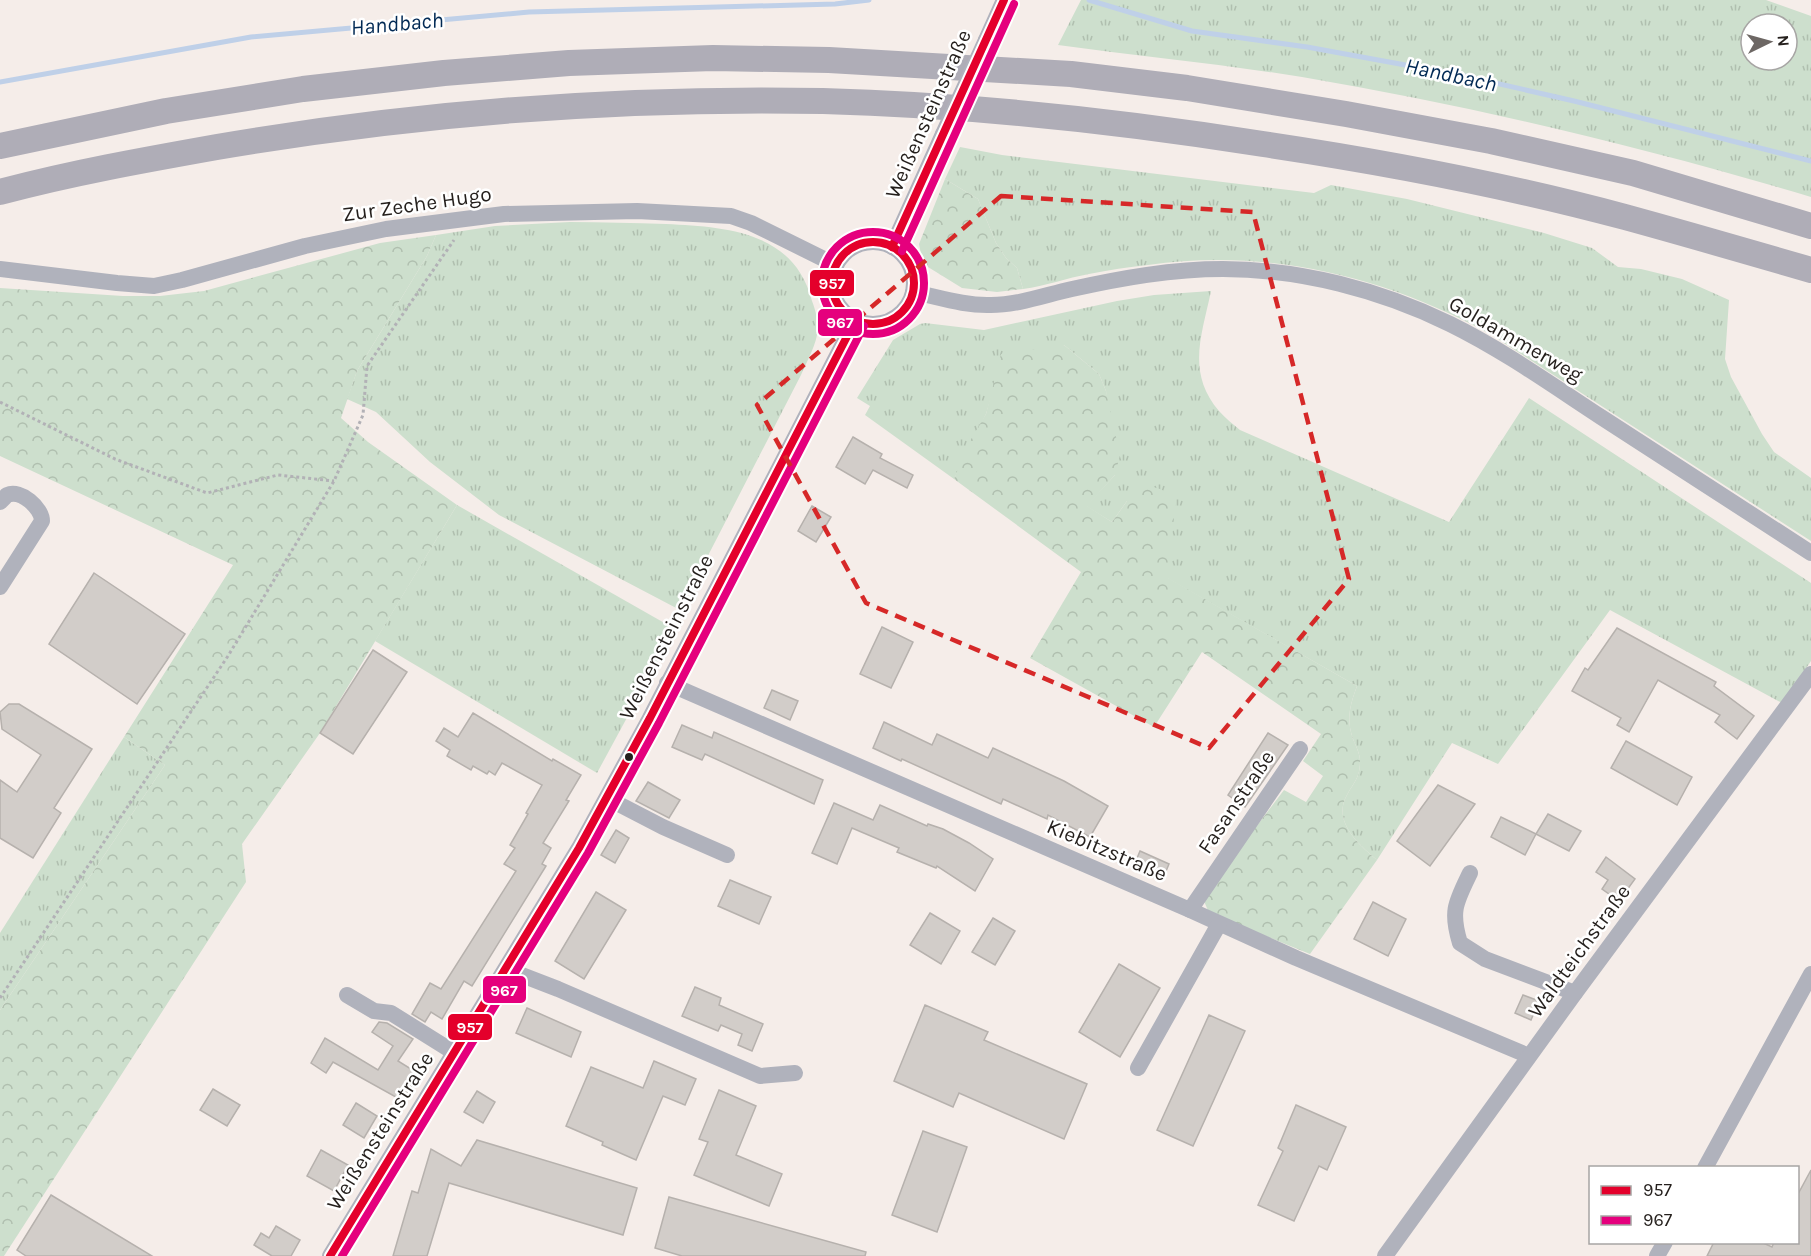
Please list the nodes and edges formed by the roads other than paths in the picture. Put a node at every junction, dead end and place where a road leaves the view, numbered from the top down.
1 (1004, 0) edge
2 (0, 146) edge
3 (0, 192) edge
4 (1811, 226) edge
5 (892, 247) junction
6 (836, 265) junction
7 (0, 269) edge
8 (1811, 270) edge
9 (913, 292) junction
10 (855, 321) junction
11 (0, 502) edge
12 (1811, 553) edge
13 (0, 587) edge
14 (1811, 674) edge
15 (668, 683) junction
16 (1300, 749) dead end
17 (607, 798) junction
18 (727, 855) dead end
19 (1470, 873) dead end
20 (1190, 910) junction
21 (1219, 924) junction
22 (506, 969) junction
23 (1811, 974) edge
24 (1575, 993) junction
25 (347, 995) dead end
26 (454, 1053) junction
27 (1529, 1056) junction
28 (1138, 1068) dead end
29 (795, 1073) dead end
30 (1707, 1166) edge
31 (330, 1256) edge
32 (1385, 1256) edge

1 - 5 street, Weißensteinstraße, bridge
2 - 4 highway
3 - 8 highway
5 - 6 street
5 - 9 street
6 - 7 street, Zur Zeche Hugo
6 - 10 street
9 - 10 street
9 - 12 street, Goldammerweg
10 - 15 street, Weißensteinstraße
11 - 13 street
14 - 24 street, Waldteichstraße
15 - 17 street, Weißensteinstraße
15 - 20 street, Kiebitzstraße
16 - 20 street, Fasanstraße
17 - 18 street
17 - 22 street, Weißensteinstraße
19 - 24 street
20 - 21 street, Kiebitzstraße
21 - 27 street, Kiebitzstraße
21 - 28 street
22 - 26 street, Weißensteinstraße
22 - 29 street
23 - 30 street
24 - 27 street, Waldteichstraße
25 - 26 street
26 - 31 street, Weißensteinstraße
27 - 32 street, Waldteichstraße

